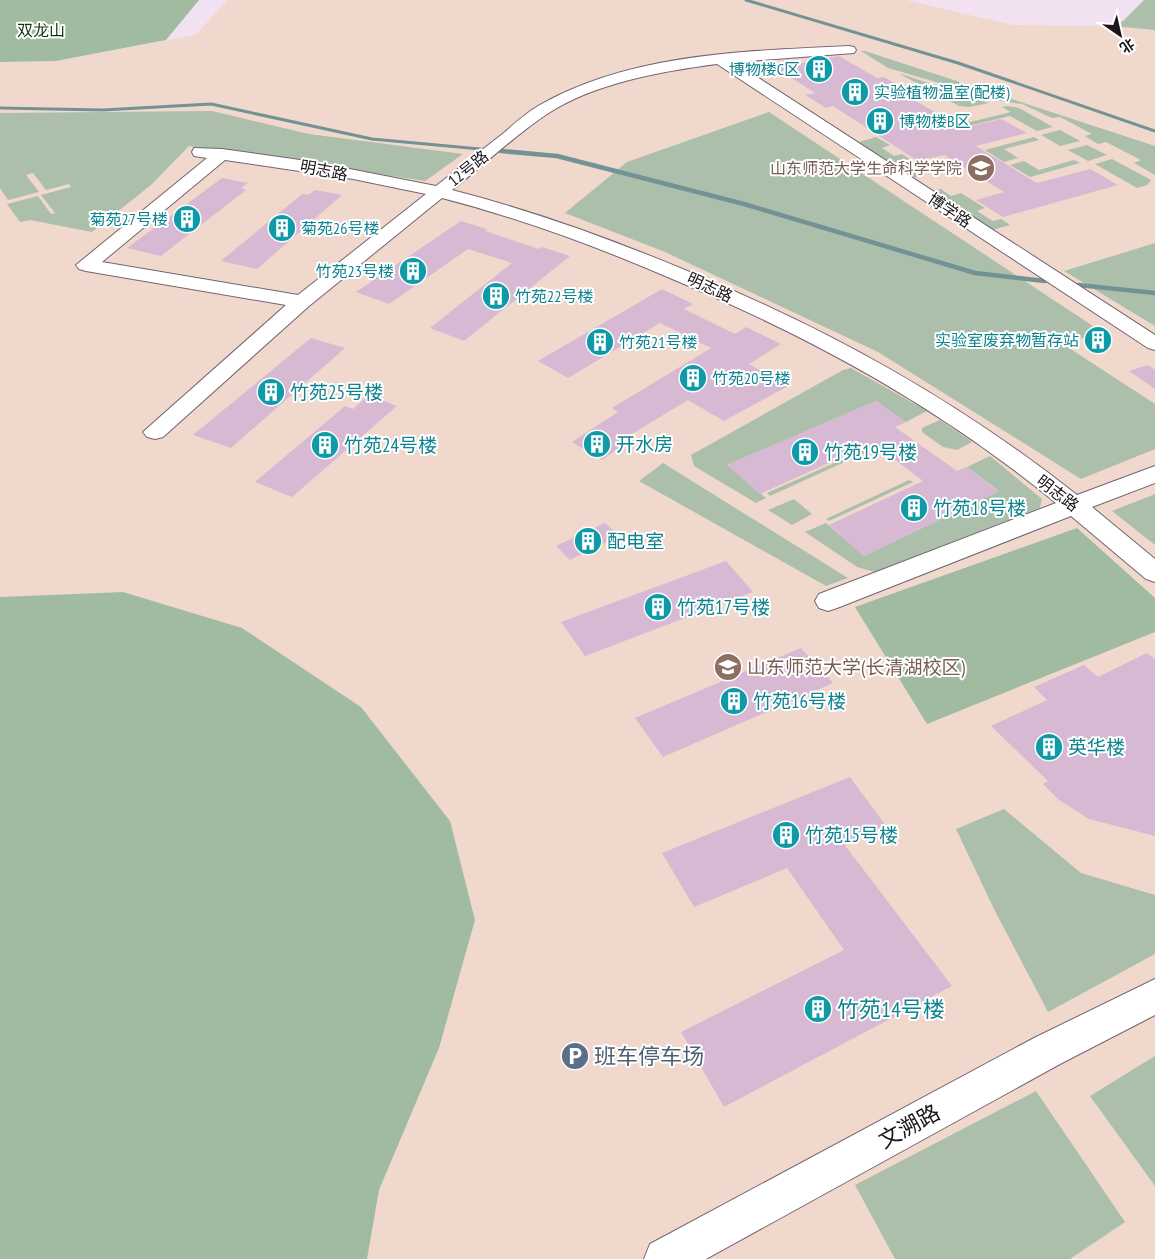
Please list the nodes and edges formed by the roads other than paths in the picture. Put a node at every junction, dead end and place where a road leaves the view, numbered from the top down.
1 (849, 50) dead end
2 (720, 59) junction
3 (200, 152) dead end
4 (222, 154) junction
5 (438, 193) junction
6 (302, 302) junction
7 (1155, 344) edge
8 (155, 432) dead end
9 (1155, 474) edge
10 (1074, 504) junction
11 (1155, 572) edge
12 (828, 601) dead end
13 (1155, 996) edge
14 (665, 1259) edge

1 - 2 street, 12号路
2 - 5 street, 12号路
2 - 7 street, 博学路
3 - 4 street, 明志路
4 - 5 street, 明志路
4 - 6 street
5 - 6 street, 12号路
5 - 10 street, 明志路
6 - 8 street, 12号路
9 - 10 street
10 - 11 street, 明志路
10 - 12 street
13 - 14 street, 文溯路

